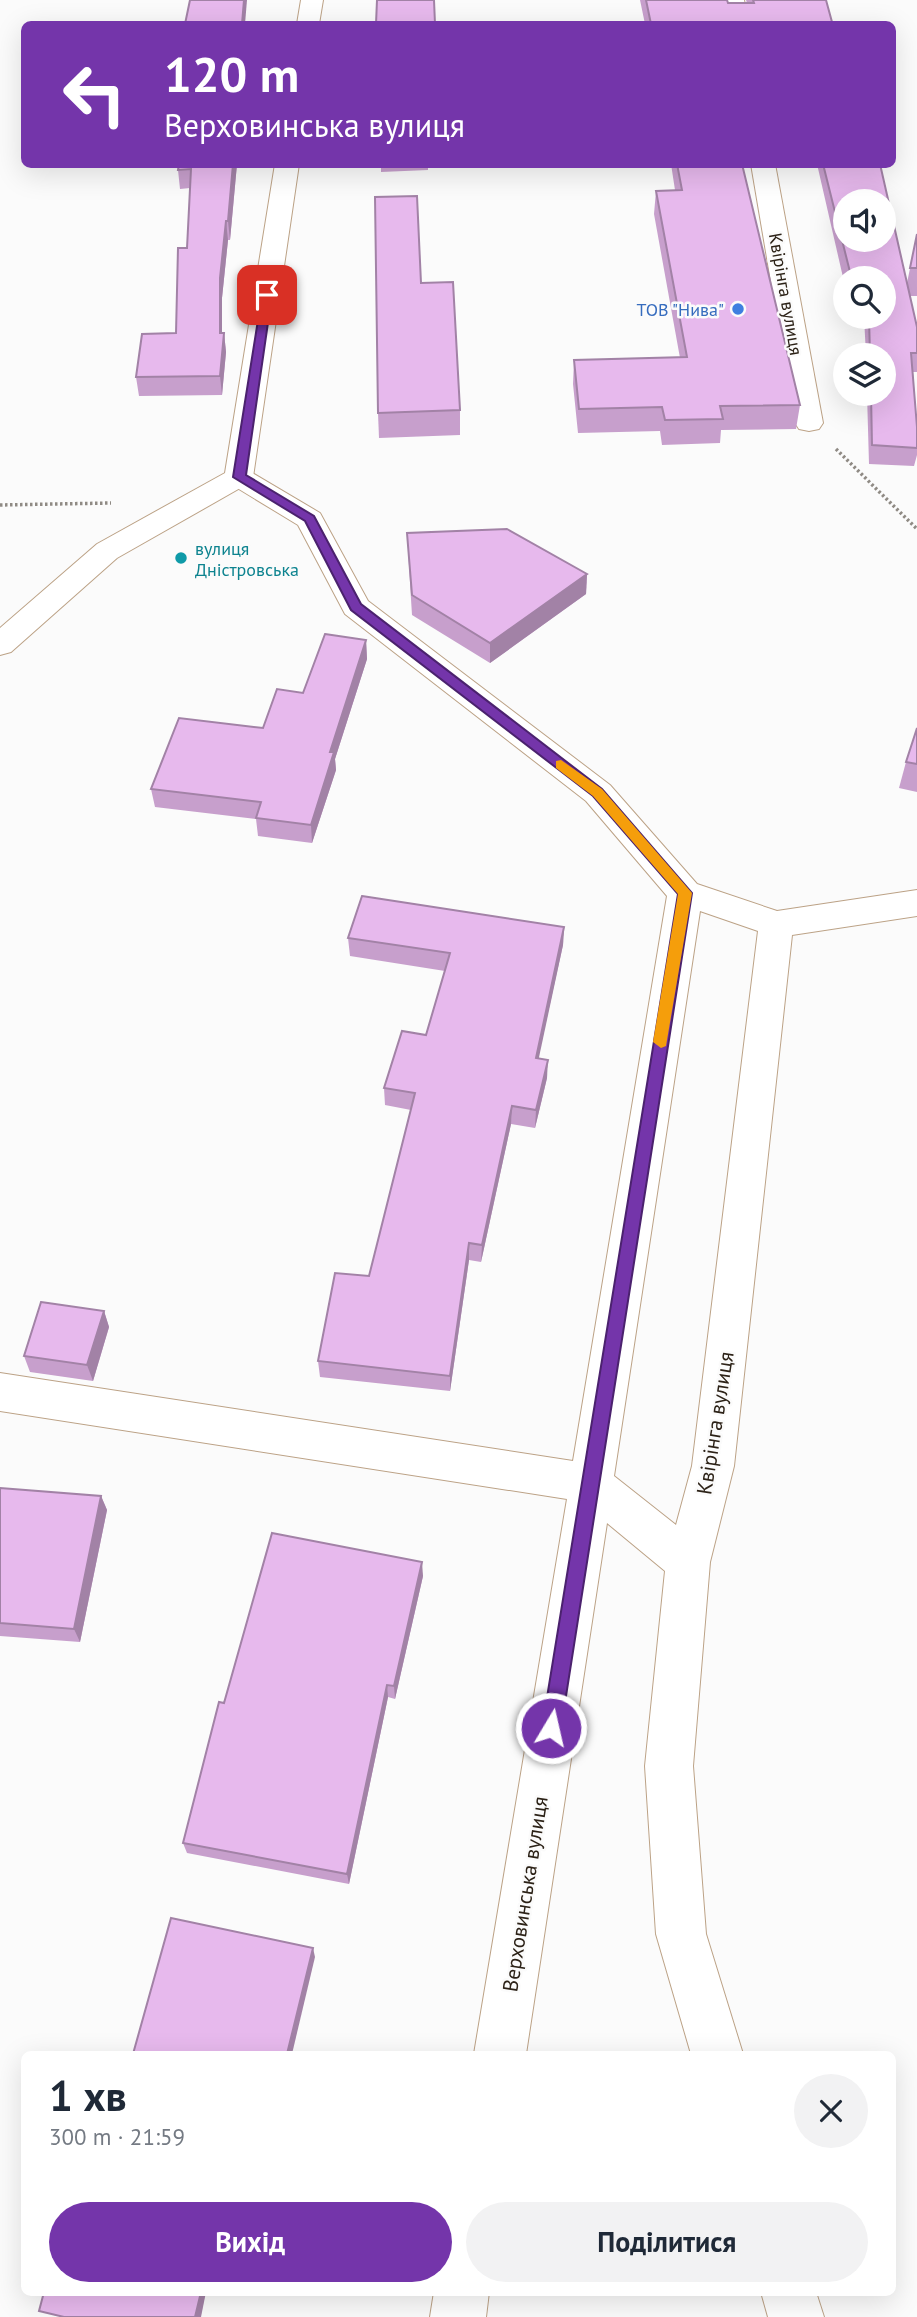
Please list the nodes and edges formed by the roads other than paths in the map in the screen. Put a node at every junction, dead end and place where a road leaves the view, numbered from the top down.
1 (312, 0) edge
2 (733, 0) edge
3 (308, 21) edge
4 (736, 21) edge
5 (286, 168) edge
6 (764, 168) edge
7 (810, 423) road end
8 (239, 477) junction
9 (0, 645) edge
10 (685, 893) junction
11 (917, 903) edge
12 (776, 924) junction
13 (0, 1392) edge
14 (590, 1483) junction
15 (688, 1562) junction
16 (500, 2051) edge
17 (716, 2051) edge
18 (461, 2296) edge
19 (789, 2296) edge
20 (458, 2317) edge
21 (796, 2317) edge

1 - 3 street
2 - 4 street
5 - 8 street
6 - 7 street, Квірінга вулиця
8 - 9 street
8 - 10 street
10 - 12 street
10 - 14 street, Верховинська вулиця
11 - 12 street
12 - 15 street, Квірінга вулиця
13 - 14 street
14 - 15 street
14 - 16 street, Верховинська вулиця
15 - 17 street, Квірінга вулиця
18 - 20 street
19 - 21 street

